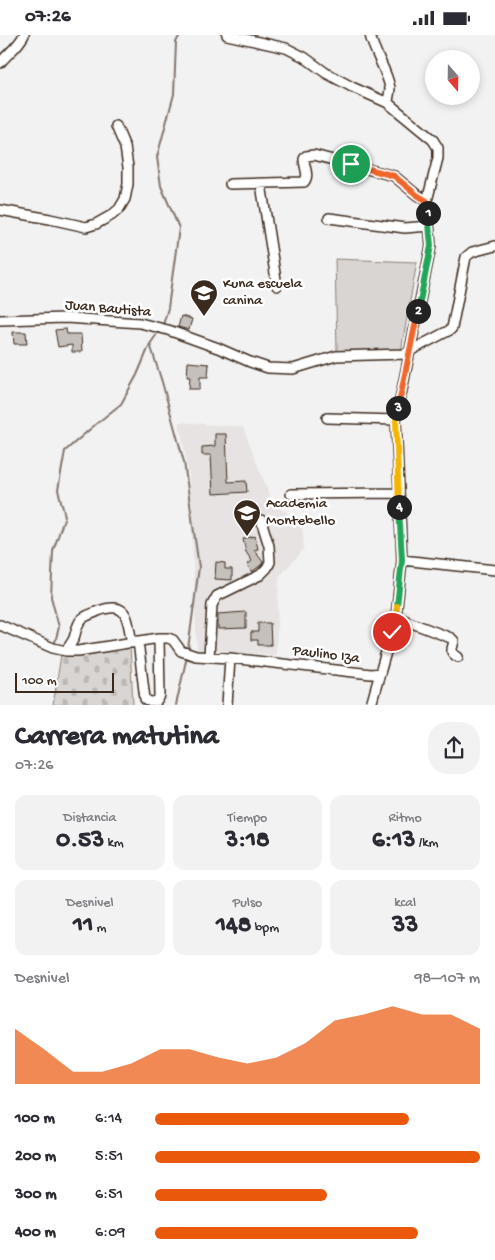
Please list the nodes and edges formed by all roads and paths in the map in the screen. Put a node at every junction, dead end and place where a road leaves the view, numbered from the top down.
1 (24, 35) edge
2 (227, 35) edge
3 (370, 35) edge
4 (0, 63) edge
5 (388, 103) junction
6 (116, 126) dead end
7 (230, 184) dead end
8 (261, 184) junction
9 (427, 201) junction
10 (0, 210) edge
11 (329, 218) dead end
12 (429, 226) junction
13 (495, 246) edge
14 (277, 286) dead end
15 (0, 320) edge
16 (409, 353) junction
17 (328, 418) dead end
18 (396, 420) junction
19 (398, 493) junction
20 (291, 494) dead end
21 (261, 520) dead end
22 (402, 560) junction
23 (495, 569) edge
24 (396, 617) junction
25 (0, 625) edge
26 (159, 638) junction
27 (135, 642) junction
28 (66, 651) junction
29 (209, 657) junction
30 (458, 657) dead end
31 (230, 658) junction
32 (380, 673) junction
33 (227, 705) edge
34 (371, 705) edge

1 - 4 street
2 - 5 street
3 - 5 street
5 - 9 street, Paulino Iza
6 - 10 street
7 - 8 street
8 - 9 street
8 - 14 street
9 - 12 street, Paulino Iza
11 - 12 street
12 - 16 street, Paulino Iza
13 - 16 street, Juan Bautista
15 - 16 street, Juan Bautista
16 - 18 street, Paulino Iza
17 - 18 street
18 - 19 street, Paulino Iza
19 - 20 street
19 - 22 street, Paulino Iza
21 - 29 street
22 - 23 street
22 - 24 street, Paulino Iza
24 - 30 street
24 - 32 street, Paulino Iza
25 - 28 street
26 - 27 street
26 - 27 street
26 - 29 street, Paulino Iza
27 - 28 street
27 - 28 street
29 - 31 street, Paulino Iza
31 - 32 street, Paulino Iza
31 - 33 street
32 - 34 street

